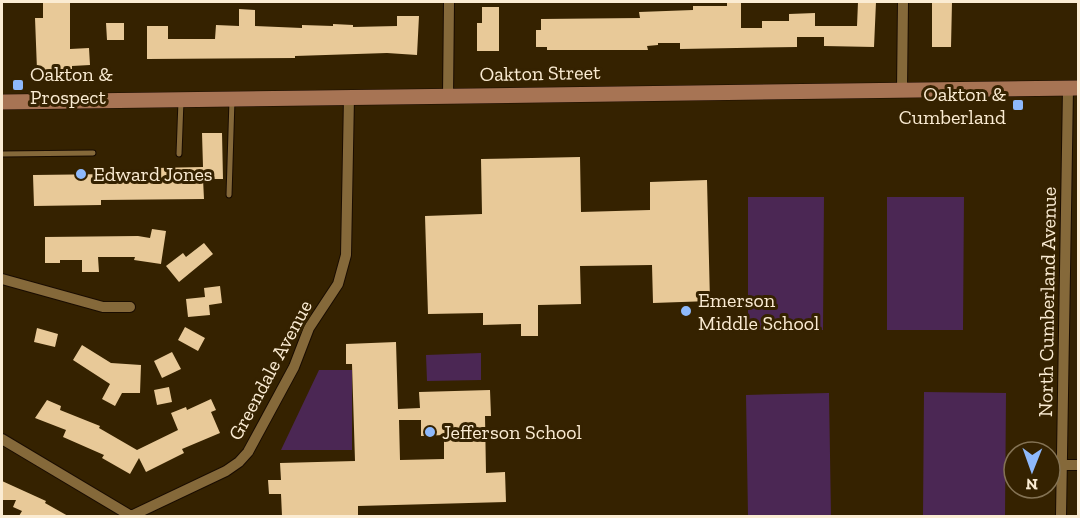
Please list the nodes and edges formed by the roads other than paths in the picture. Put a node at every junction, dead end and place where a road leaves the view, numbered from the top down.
1 (449, 2) edge
2 (903, 2) edge
3 (1073, 88) edge
4 (902, 89) junction
5 (448, 96) junction
6 (349, 97) junction
7 (232, 99) junction
8 (181, 100) junction
9 (2, 102) edge
10 (93, 153) dead end
11 (2, 154) edge
12 (179, 154) dead end
13 (229, 195) dead end
14 (2, 279) edge
15 (130, 307) dead end
16 (2, 439) edge
17 (1063, 465) junction
18 (1078, 465) edge
19 (131, 516) edge
20 (1061, 516) edge

1 - 5 street
2 - 4 street
3 - 4 main road, Oakton Street
3 - 17 street, North Cumberland Avenue
4 - 5 main road, Oakton Street
5 - 6 main road, Oakton Street
6 - 7 main road, Oakton Street
6 - 19 street, Greendale Avenue
7 - 8 main road, Oakton Street
7 - 13 lane
8 - 9 main road, Oakton Street
8 - 12 lane
10 - 11 lane
14 - 15 street
16 - 19 street, Greendale Avenue
17 - 18 street
17 - 20 street, North Cumberland Avenue

